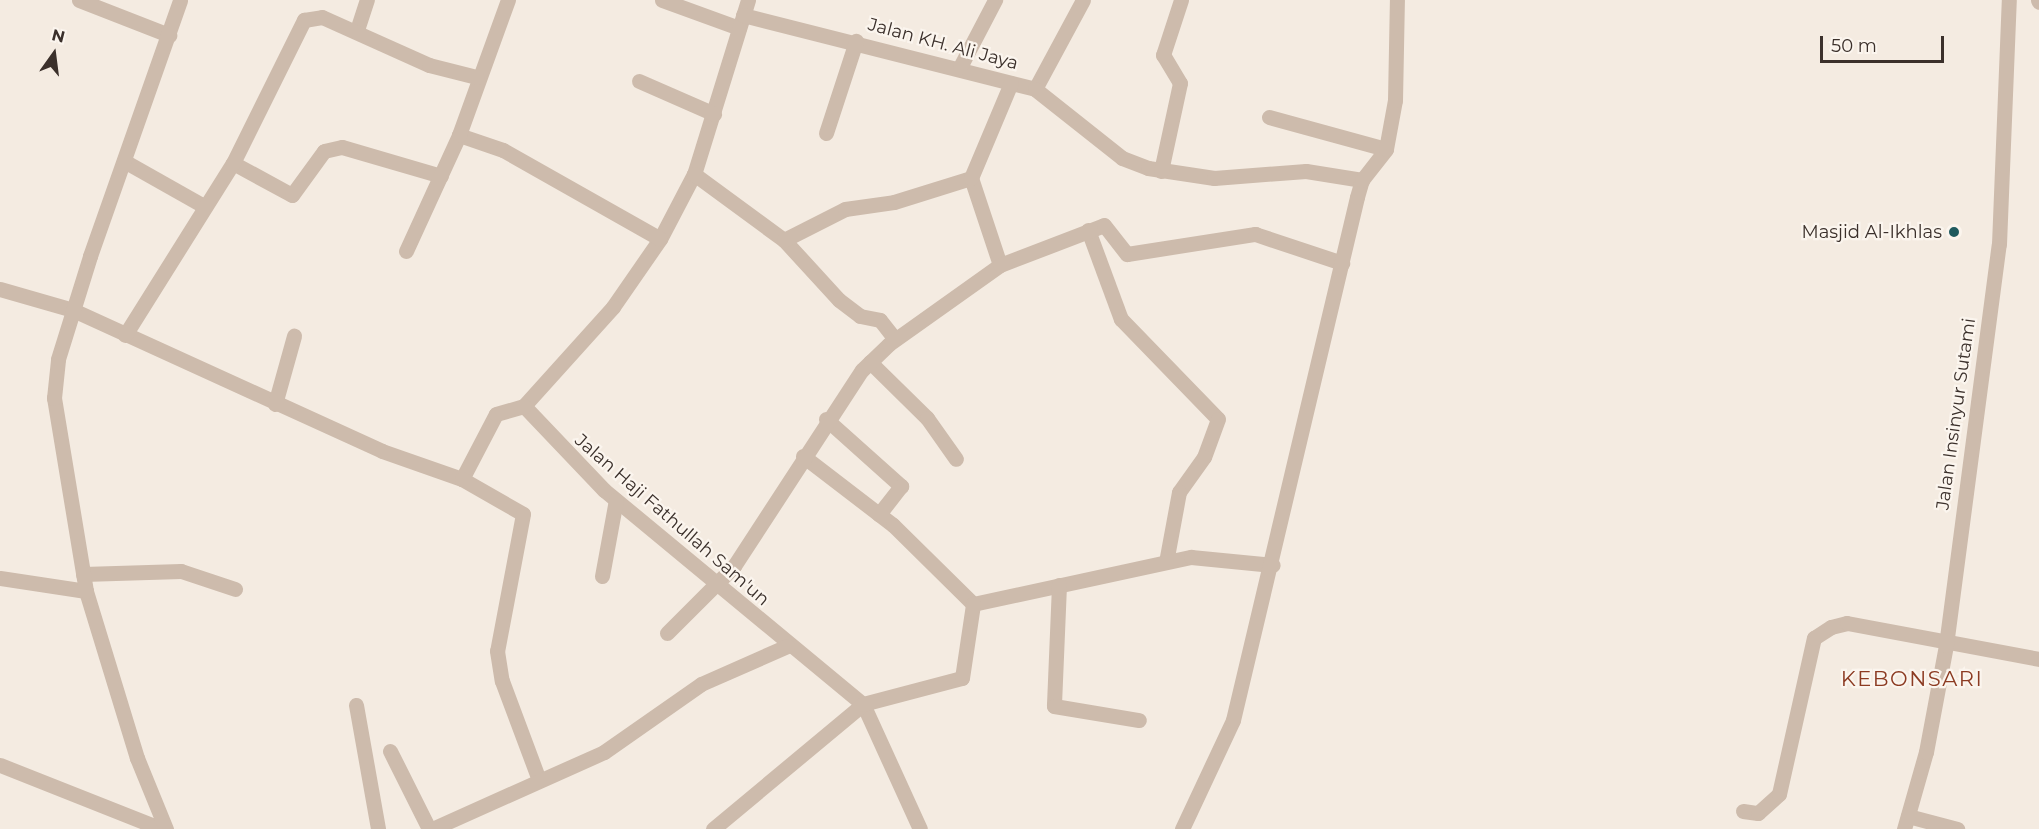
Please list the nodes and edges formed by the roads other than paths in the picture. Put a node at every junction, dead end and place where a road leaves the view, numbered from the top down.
1 (79, 0) edge
2 (180, 0) edge
3 (367, 0) edge
4 (508, 0) edge
5 (662, 0) edge
6 (748, 0) edge
7 (995, 0) edge
8 (1083, 0) edge
9 (1181, 0) edge
10 (1397, 0) edge
11 (2009, 0) edge
12 (741, 22) junction
13 (357, 30) junction
14 (169, 35) junction
15 (856, 41) junction
16 (960, 67) junction
17 (476, 77) junction
18 (639, 81) dead end
19 (1011, 83) junction
20 (1035, 89) junction
21 (714, 114) junction
22 (1269, 117) dead end
23 (826, 133) dead end
24 (459, 135) junction
25 (1386, 149) junction
26 (124, 161) junction
27 (233, 163) junction
28 (1161, 171) junction
29 (694, 174) junction
30 (441, 176) junction
31 (971, 178) junction
32 (1362, 180) junction
33 (202, 205) junction
34 (1088, 230) junction
35 (660, 239) junction
36 (784, 240) junction
37 (406, 251) dead end
38 (1342, 263) junction
39 (1000, 265) junction
40 (0, 289) edge
41 (73, 310) junction
42 (125, 335) junction
43 (294, 336) dead end
44 (896, 339) junction
45 (870, 362) junction
46 (275, 404) junction
47 (524, 406) junction
48 (826, 419) junction
49 (803, 456) junction
50 (956, 459) dead end
51 (462, 479) junction
52 (616, 500) junction
53 (879, 514) junction
54 (1166, 562) junction
55 (1273, 565) junction
56 (83, 574) junction
57 (602, 576) dead end
58 (0, 578) edge
59 (717, 584) junction
60 (1059, 585) junction
61 (235, 589) dead end
62 (86, 591) junction
63 (973, 604) junction
64 (667, 633) dead end
65 (1946, 645) junction
66 (787, 646) junction
67 (2039, 658) edge
68 (862, 704) junction
69 (356, 705) dead end
70 (1139, 720) dead end
71 (390, 751) dead end
72 (0, 765) edge
73 (539, 780) junction
74 (1743, 811) dead end
75 (1906, 823) edge
76 (164, 829) edge
77 (378, 829) edge
78 (431, 829) edge
79 (713, 829) edge
80 (920, 829) edge
81 (1182, 829) edge
82 (1957, 829) edge

1 - 14 street
2 - 14 street
3 - 13 street
4 - 17 street
5 - 12 street, Jalan KH. Ali Jaya
6 - 12 street
7 - 16 street
8 - 20 street, Jalan KH. Ali Jaya
9 - 28 street
10 - 25 street
11 - 65 street, Jalan Insinyur Sutami
12 - 15 street, Jalan KH. Ali Jaya
12 - 21 street
13 - 17 street
13 - 27 street
14 - 26 street
15 - 16 street, Jalan KH. Ali Jaya
15 - 23 street
16 - 19 street, Jalan KH. Ali Jaya
17 - 24 street
18 - 21 street
19 - 20 street, Jalan KH. Ali Jaya
19 - 31 street
20 - 28 street
21 - 29 street
22 - 25 street
24 - 30 street
24 - 35 street
25 - 32 street
26 - 33 street
26 - 41 street
27 - 30 street
27 - 33 street
28 - 32 street
29 - 35 street
29 - 36 street
30 - 37 street
31 - 36 street
31 - 39 street
32 - 38 street
33 - 42 street
34 - 38 street
34 - 39 street
34 - 54 street
35 - 47 street
36 - 44 street
38 - 55 street
39 - 44 street
40 - 41 street
41 - 42 street
41 - 56 street
42 - 46 street
43 - 46 street
44 - 45 street
45 - 48 street
45 - 50 street
46 - 51 street
47 - 51 street
47 - 52 street, Jalan Haji Fathullah Sam'un
48 - 49 street
48 - 53 street
49 - 53 street
49 - 59 street
51 - 73 street
52 - 57 street
52 - 59 street, Jalan Haji Fathullah Sam'un
53 - 63 street
54 - 55 street
54 - 60 street
55 - 81 street
56 - 61 street
56 - 62 street
58 - 62 street
59 - 64 street
59 - 66 street, Jalan Haji Fathullah Sam'un
60 - 63 street
60 - 70 street
62 - 76 street
63 - 68 street
65 - 67 street
65 - 74 street
65 - 75 street, Jalan Insinyur Sutami
66 - 68 street, Jalan Haji Fathullah Sam'un
66 - 73 street
68 - 79 street
68 - 80 street
69 - 77 street
71 - 78 street
72 - 76 street
73 - 78 street
75 - 82 street

